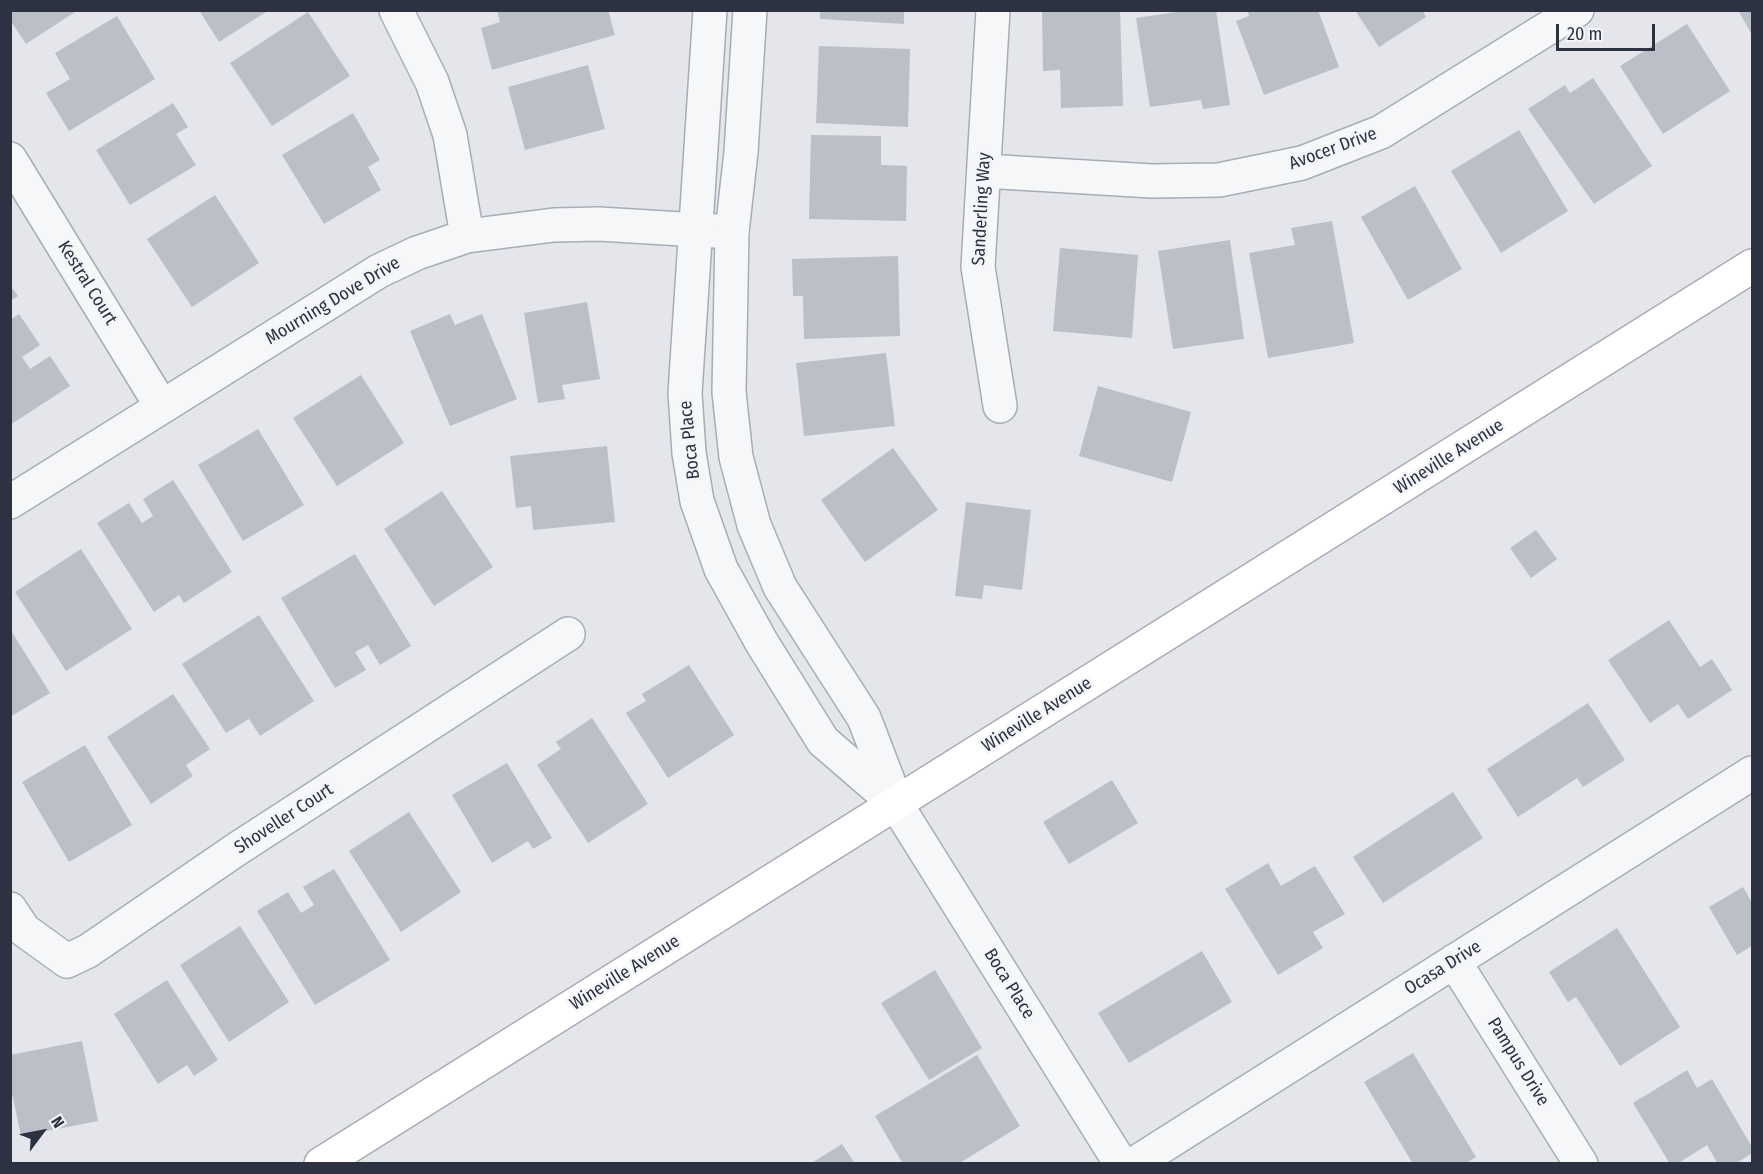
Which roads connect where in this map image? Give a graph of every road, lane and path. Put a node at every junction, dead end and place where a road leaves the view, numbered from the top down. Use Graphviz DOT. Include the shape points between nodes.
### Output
graph roads {
  1 [pos="396,10"];
  2 [pos="710,10"];
  3 [pos="750,10"];
  4 [pos="993,10"];
  5 [pos="1577,10"];
  6 [pos="10,159"];
  7 [pos="984,171"];
  8 [pos="697,229"];
  9 [pos="732,232"];
  10 [pos="467,236"];
  11 [pos="1752,266"];
  12 [pos="1000,406"];
  13 [pos="162,407"];
  14 [pos="10,502"];
  15 [pos="568,634"];
  16 [pos="1752,773"];
  17 [pos="896,804"];
  18 [pos="10,909"];
  19 [pos="1454,961"];
  20 [pos="321,1164"];
  21 [pos="1121,1164"];
  22 [pos="1134,1164"];
  23 [pos="1581,1164"];
  1 -- 10 [label="street" via="432,82 450,135"];
  2 -- 8 [label="street, Boca Place"];
  3 -- 9 [label="street, Boca Place"];
  4 -- 7 [label="street, Sanderling Way"];
  5 -- 7 [label="street, Avocer Drive" via="1381,132 1302,163 1219,180"];
  6 -- 13 [label="street, Kestral Court"];
  7 -- 12 [label="street, Sanderling Way" via="978,267"];
  8 -- 9 [label="street, Mourning Dove Drive"];
  8 -- 10 [label="street, Mourning Dove Drive" via="554,225"];
  8 -- 17 [label="street, Boca Place" via="685,393 697,501 721,569 823,741"];
  9 -- 17 [label="street, Boca Place" via="729,392 736,457 754,525 780,587 864,718"];
  10 -- 13 [label="street, Mourning Dove Drive" via="379,270"];
  11 -- 17 [label="main road, Wineville Avenue"];
  13 -- 14 [label="street, Mourning Dove Drive"];
  15 -- 18 [label="street, Shoveller Court" via="74,958 66,961 24,930"];
  16 -- 19 [label="street, Ocasa Drive"];
  17 -- 20 [label="main road, Wineville Avenue"];
  17 -- 21 [label="street, Boca Place"];
  19 -- 22 [label="street, Ocasa Drive"];
  19 -- 23 [label="street, Pampus Drive"];
}
